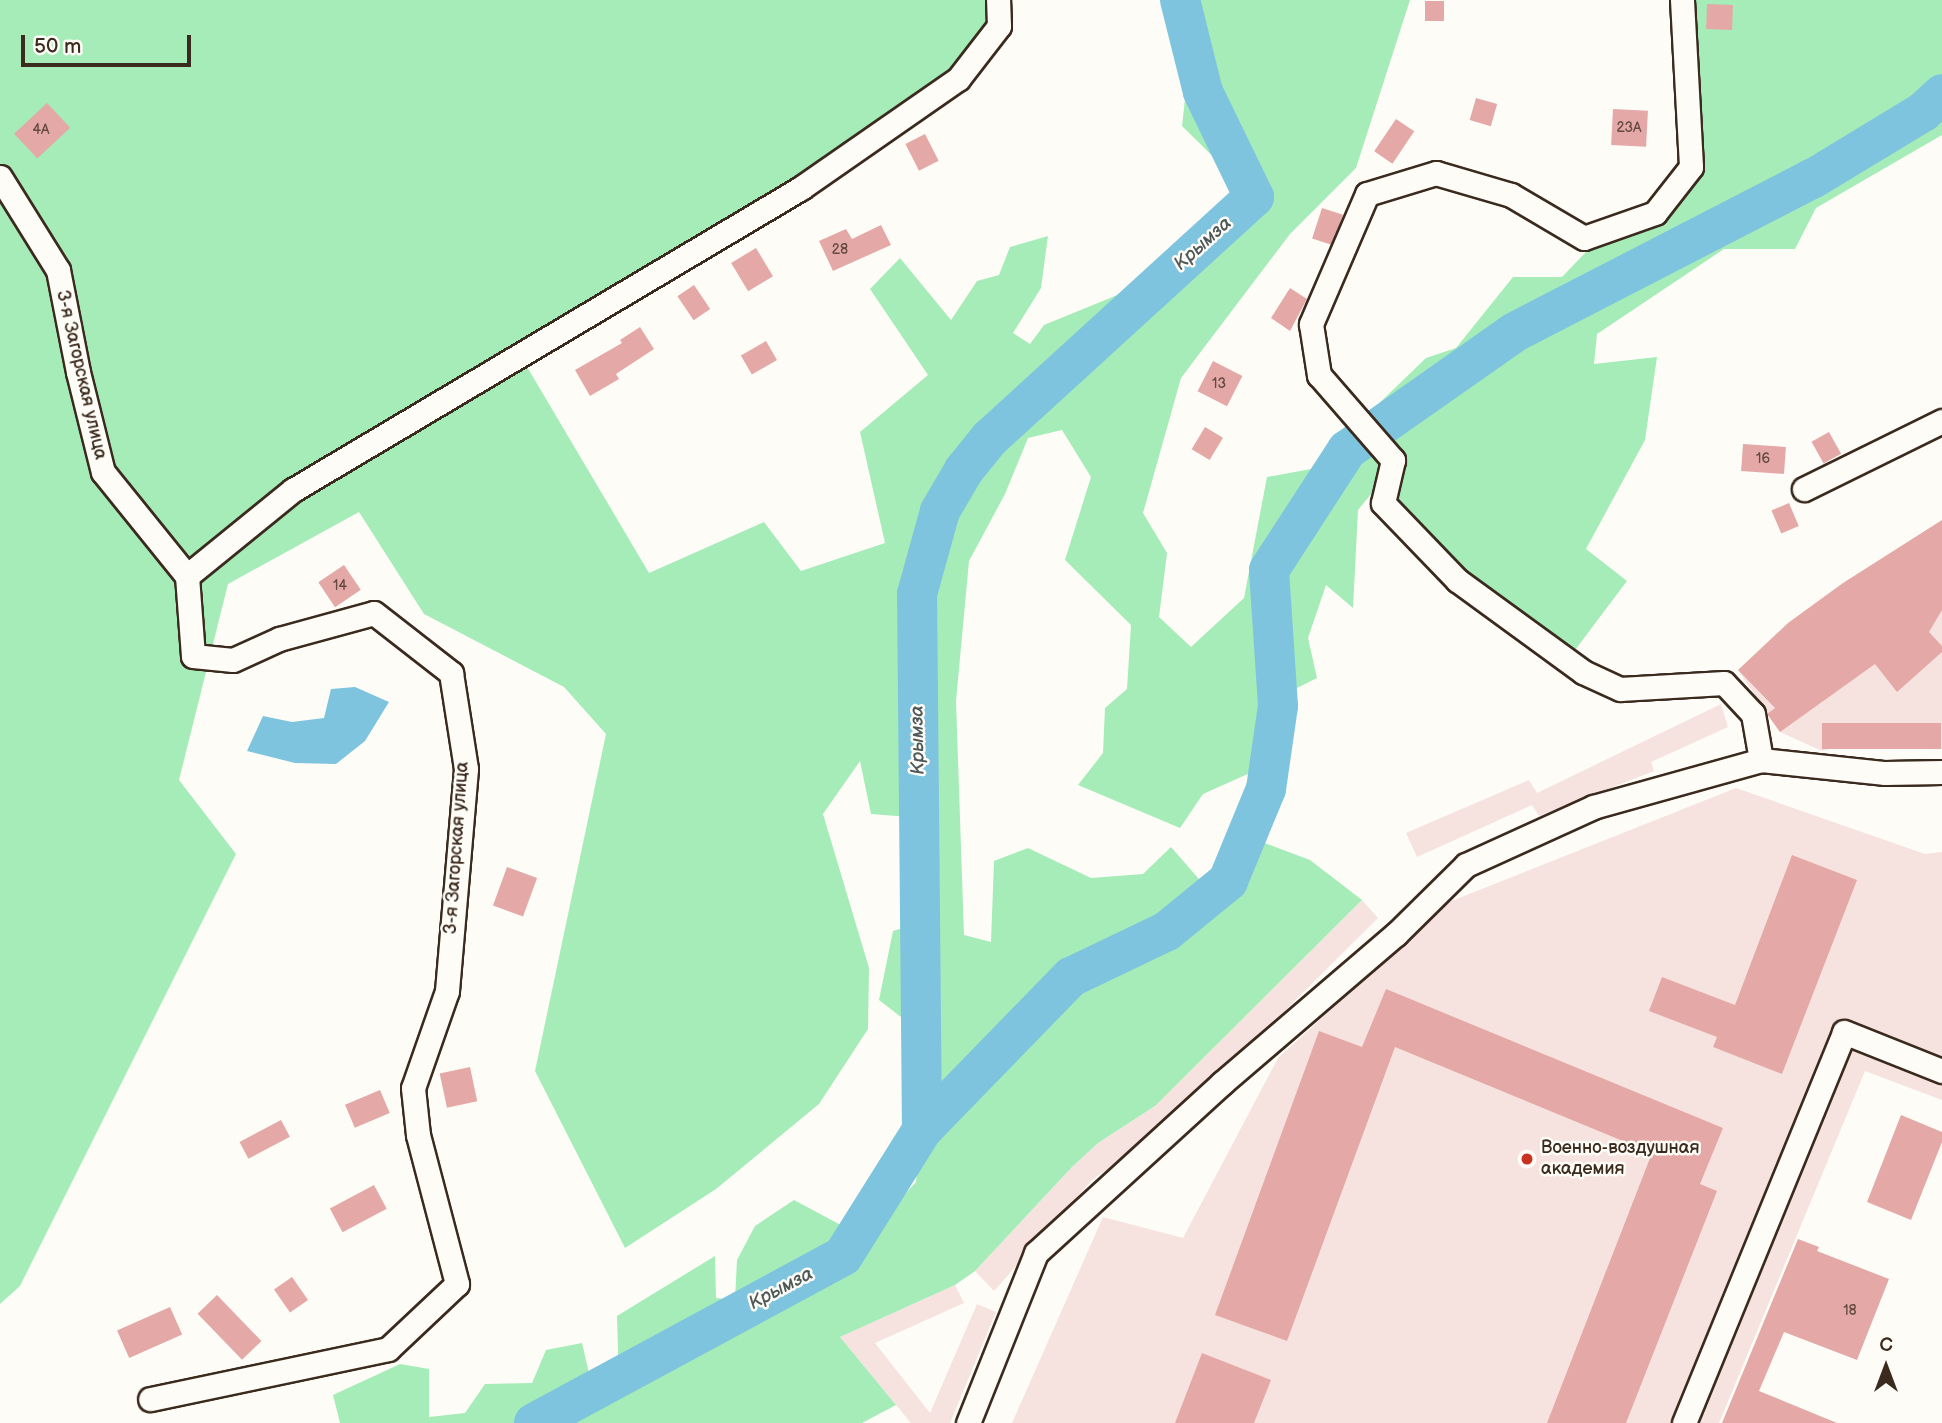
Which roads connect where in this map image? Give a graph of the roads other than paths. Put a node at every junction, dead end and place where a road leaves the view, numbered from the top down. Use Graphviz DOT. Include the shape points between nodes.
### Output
graph roads {
  1 [pos="998,0"];
  2 [pos="1682,0"];
  3 [pos="0,177"];
  4 [pos="1942,421"];
  5 [pos="1804,489"];
  6 [pos="187,576"];
  7 [pos="1761,760"];
  8 [pos="1942,772"];
  9 [pos="1942,1071"];
  10 [pos="150,1399"];
  11 [pos="968,1423"];
  12 [pos="1684,1423"];
  1 -- 6 [label="street" via="999,26 958,79 801,188 293,490"];
  2 -- 7 [label="street" via="1691,167 1655,213 1584,238 1511,195 1436,173 1367,194 1311,324 1319,375 1393,460 1383,503 1457,580 1583,671 1620,689 1724,682 1753,714"];
  3 -- 6 [label="street, 3-я Загорская улица" via="58,270 103,472"];
  4 -- 5 [label="street"];
  6 -- 10 [label="street, 3-я Загорская улица" via="193,656 233,660 279,639 374,613 451,673 466,769 447,991 413,1088 418,1135 457,1284 388,1349"];
  7 -- 8 [label="street" via="1885,773"];
  7 -- 11 [label="street" via="1593,807 1466,865 1396,934 1222,1083 1036,1253"];
  9 -- 12 [label="street" via="1844,1032"];
}
